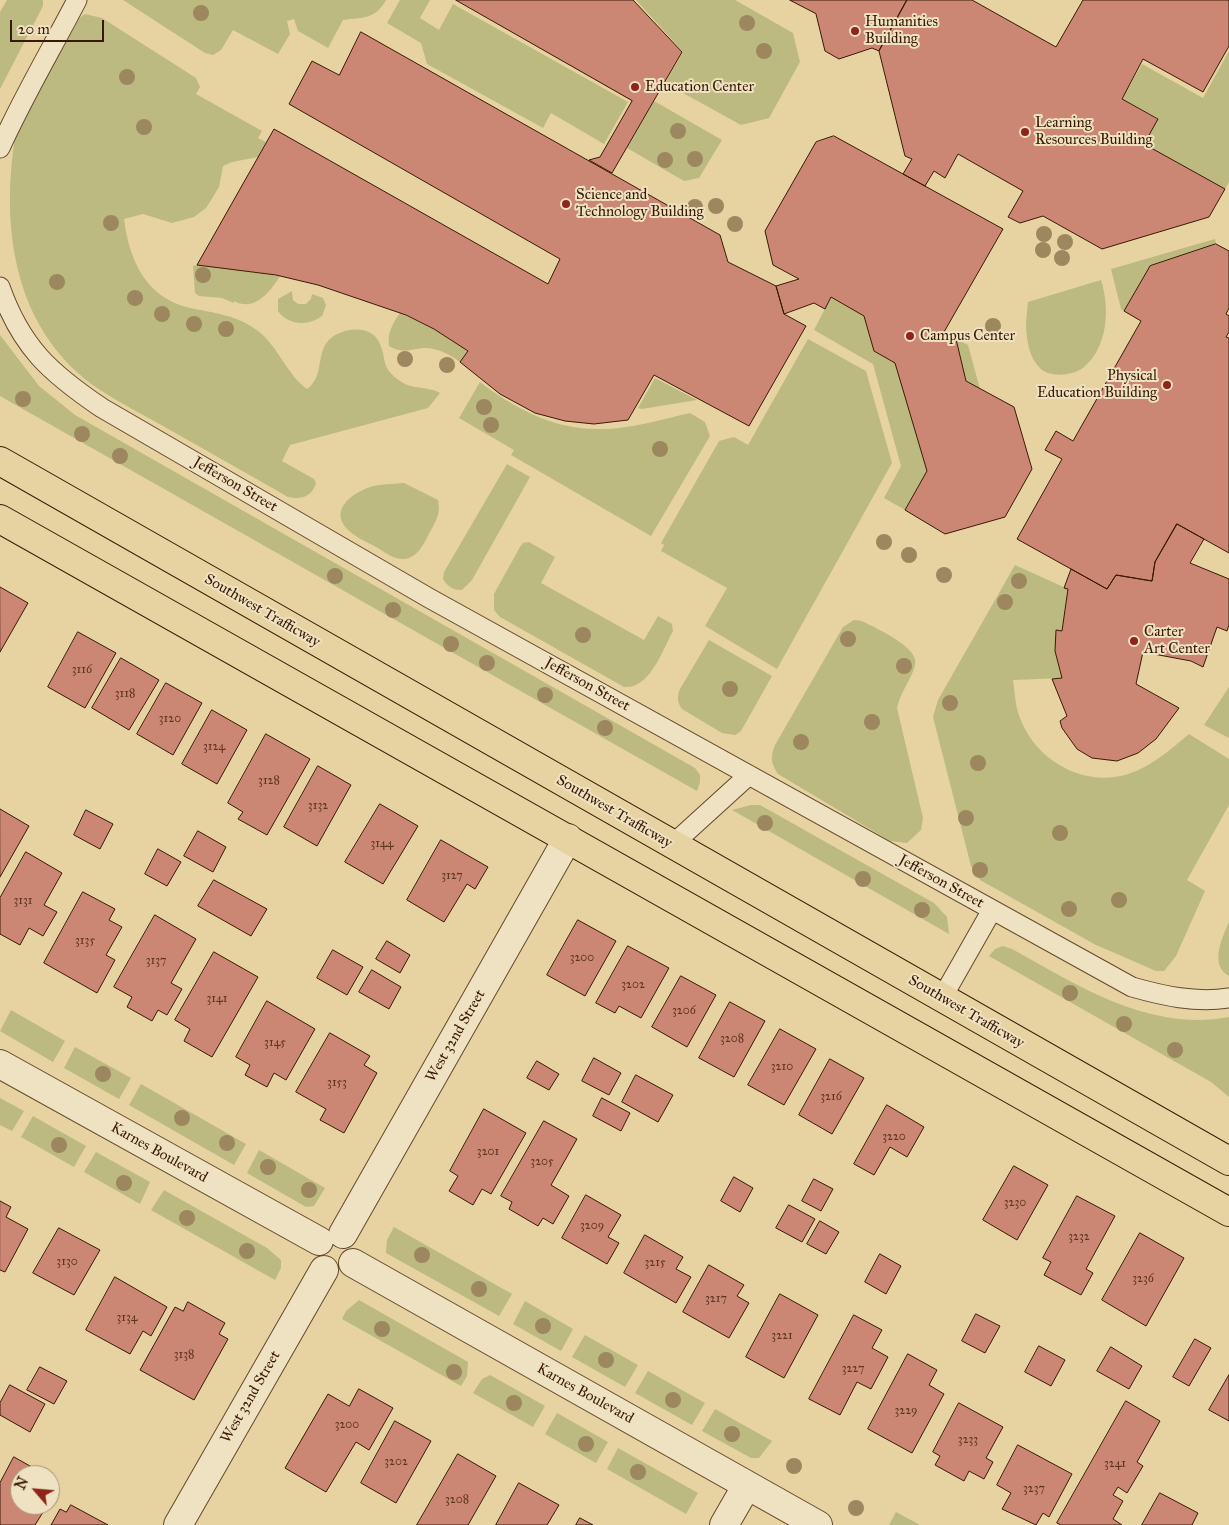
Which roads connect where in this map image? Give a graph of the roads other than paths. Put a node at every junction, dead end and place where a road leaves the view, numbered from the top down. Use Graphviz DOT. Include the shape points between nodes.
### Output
graph roads {
  1 [pos="77,0"];
  2 [pos="0,148"];
  3 [pos="0,287"];
  4 [pos="0,461"];
  5 [pos="0,519"];
  6 [pos="749,775"];
  7 [pos="568,838"];
  8 [pos="672,845"];
  9 [pos="992,910"];
  10 [pos="942,998"];
  11 [pos="1229,998"];
  12 [pos="0,1064"];
  13 [pos="1229,1161"];
  14 [pos="1229,1212"];
  15 [pos="331,1238"];
  16 [pos="353,1263"];
  17 [pos="324,1270"];
  18 [pos="746,1485"];
  19 [pos="178,1525"];
  20 [pos="724,1525"];
  21 [pos="818,1525"];
  1 -- 2 [label="lane" via="22,99"];
  3 -- 6 [label="lane, Jefferson Street" via="8,309 28,344 47,367 102,408 430,598"];
  4 -- 8 [label="main road, Southwest Trafficway"];
  5 -- 7 [label="main road"];
  6 -- 8 [label="lane"];
  6 -- 9 [label="lane, Jefferson Street"];
  7 -- 14 [label="main road"];
  7 -- 15 [label="street, West 32nd Street"];
  8 -- 10 [label="main road, Southwest Trafficway"];
  9 -- 10 [label="lane"];
  9 -- 11 [label="lane, Jefferson Street" via="1132,987 1172,998"];
  10 -- 13 [label="main road, Southwest Trafficway"];
  12 -- 15 [label="street, Karnes Boulevard"];
  15 -- 16 [label="street" via="353,1243"];
  15 -- 17 [label="street" via="316,1247 316,1260"];
  16 -- 17 [label="street" via="343,1272"];
  16 -- 18 [label="street, Karnes Boulevard"];
  17 -- 19 [label="street, West 32nd Street"];
  18 -- 20 [label="street"];
  18 -- 21 [label="street, Karnes Boulevard"];
}
